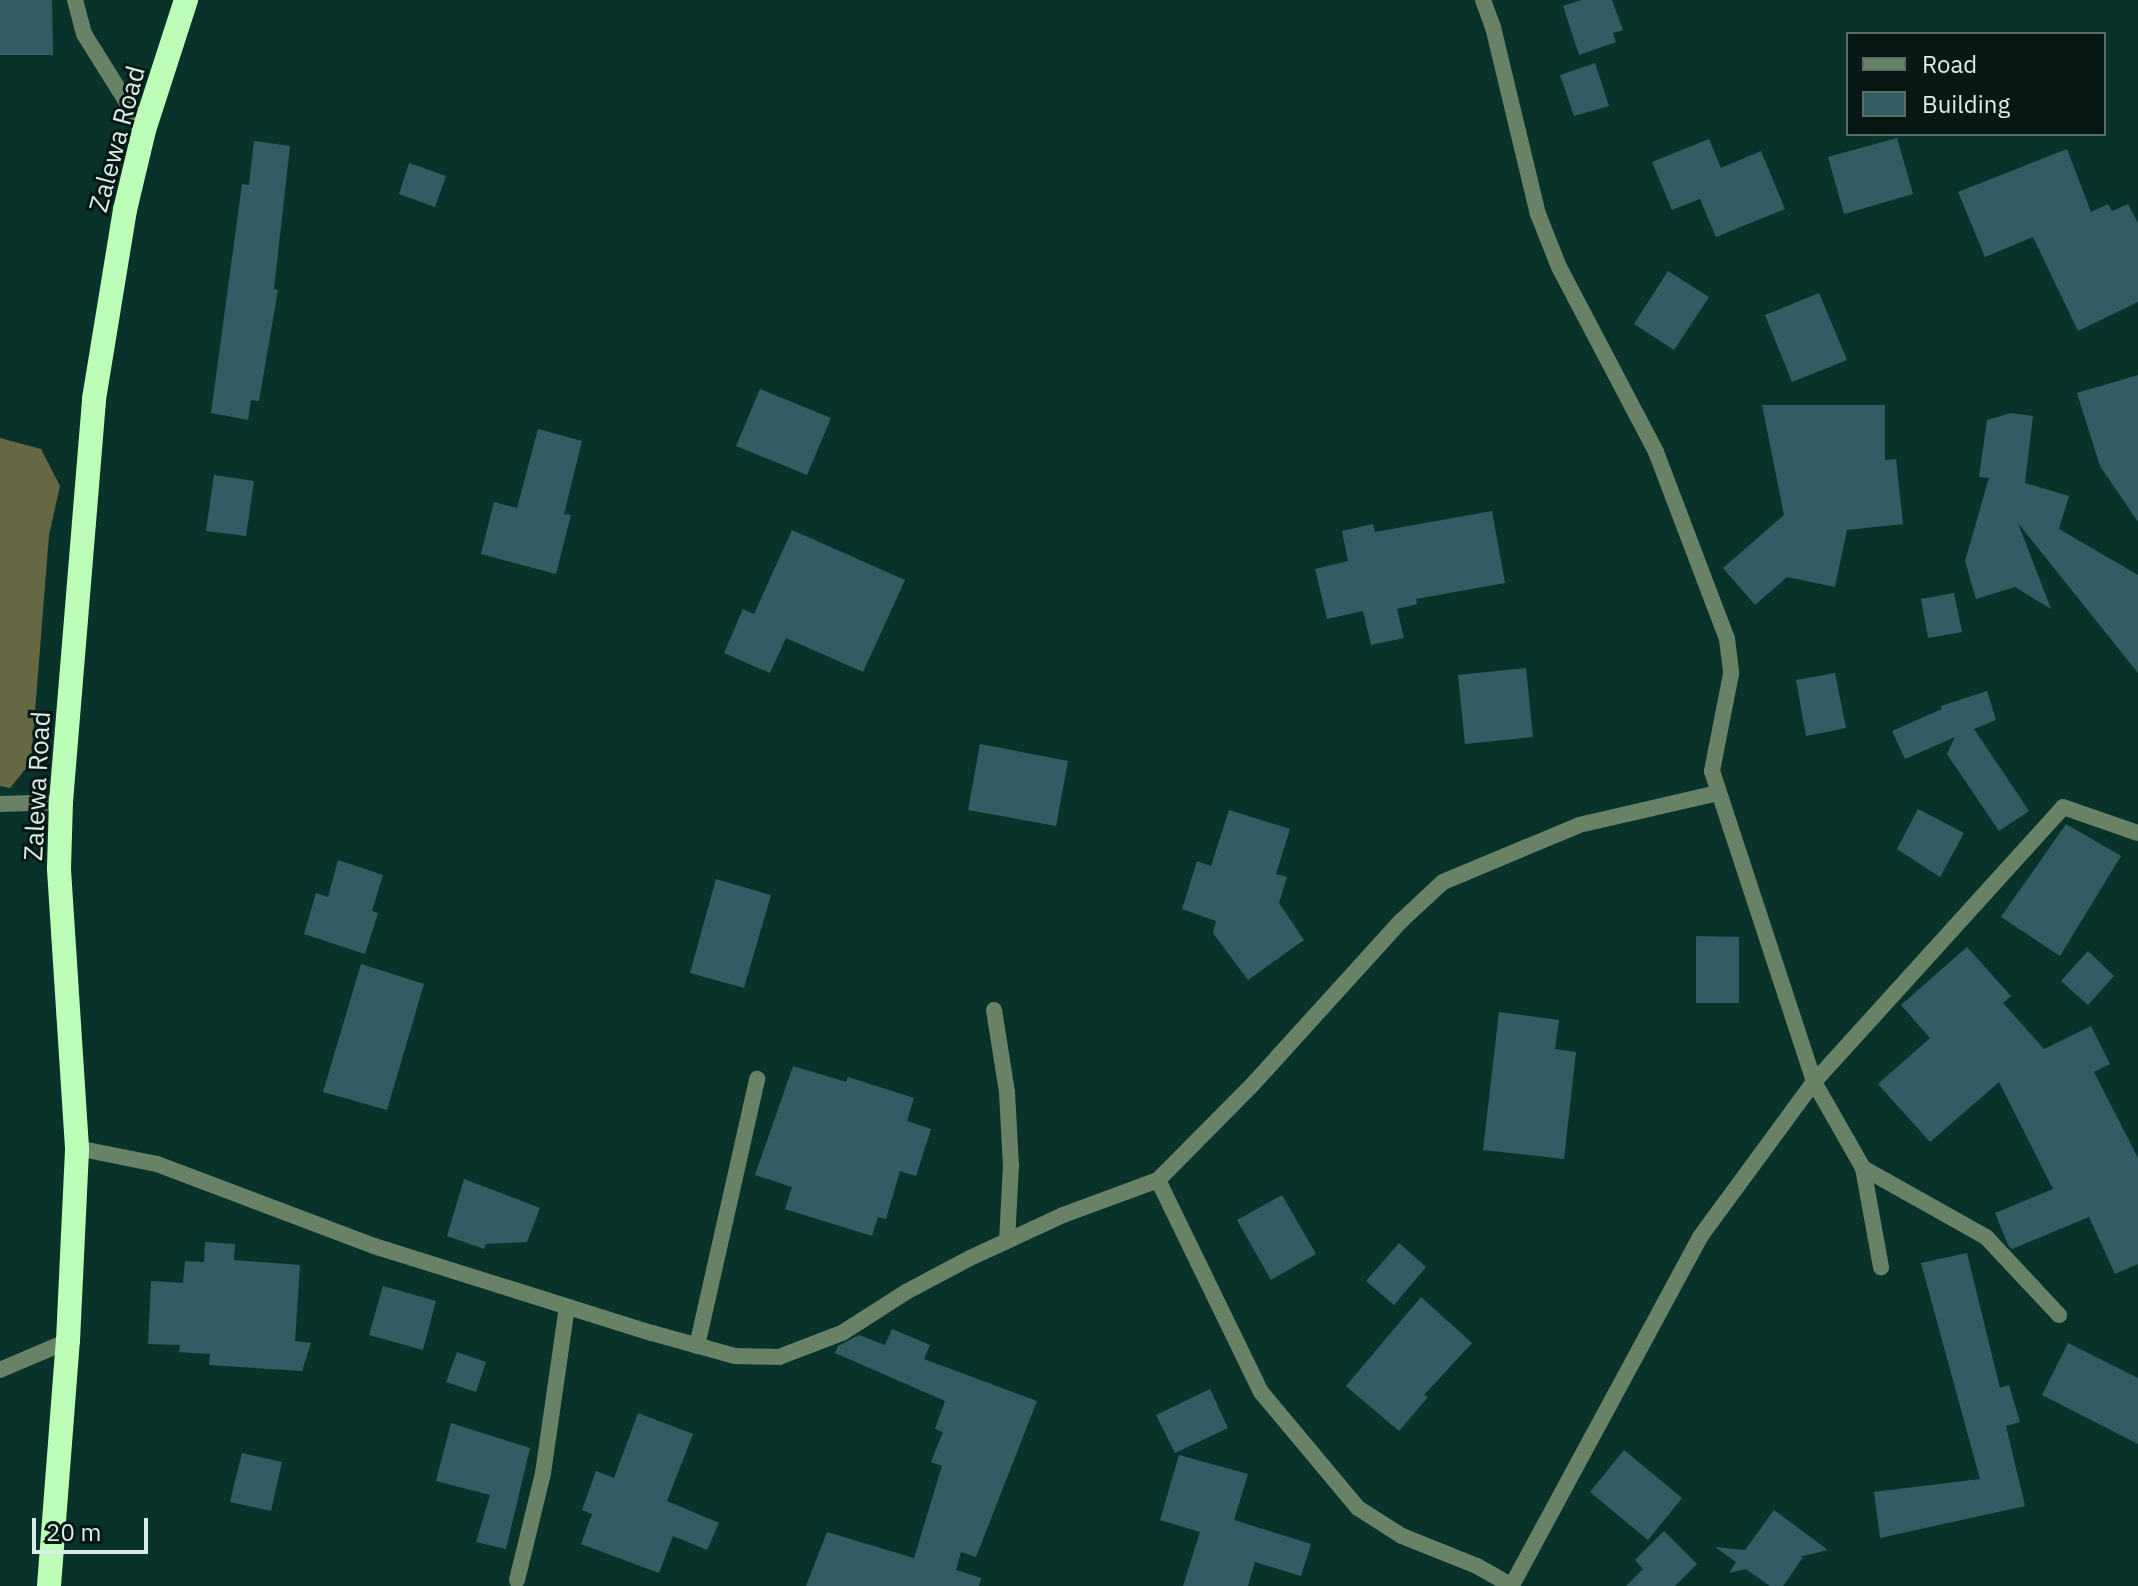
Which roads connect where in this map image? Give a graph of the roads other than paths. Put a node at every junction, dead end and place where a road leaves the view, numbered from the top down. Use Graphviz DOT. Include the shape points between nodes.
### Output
graph roads {
  1 [pos="75,0"];
  2 [pos="186,0"];
  3 [pos="1483,0"];
  4 [pos="144,130"];
  5 [pos="1718,793"];
  6 [pos="61,802"];
  7 [pos="0,804"];
  8 [pos="2138,833"];
  9 [pos="994,1010"];
  10 [pos="757,1079"];
  11 [pos="1814,1082"];
  12 [pos="77,1148"];
  13 [pos="1863,1168"];
  14 [pos="1158,1180"];
  15 [pos="1007,1241"];
  16 [pos="1881,1267"];
  17 [pos="567,1307"];
  18 [pos="2059,1315"];
  19 [pos="68,1341"];
  20 [pos="697,1346"];
  21 [pos="0,1370"];
  22 [pos="517,1580"];
  23 [pos="49,1586"];
  24 [pos="1512,1586"];
  1 -- 4 [label="street" via="84,34"];
  2 -- 4 [label="highway, Zalewa Road"];
  3 -- 5 [label="street" via="1538,214 1559,267 1656,452 1727,639 1731,674 1712,771"];
  4 -- 6 [label="highway, Zalewa Road" via="125,210 94,399"];
  5 -- 11 [label="street"];
  5 -- 14 [label="street" via="1579,825 1443,882"];
  6 -- 7 [label="street"];
  6 -- 12 [label="highway, Zalewa Road" via="59,868"];
  8 -- 11 [label="street" via="2063,807"];
  9 -- 15 [label="street" via="1010,1136"];
  10 -- 20 [label="street"];
  11 -- 13 [label="street"];
  11 -- 24 [label="street" via="1700,1237"];
  12 -- 17 [label="street" via="157,1164 374,1246"];
  12 -- 19 [label="highway, Zalewa Road"];
  13 -- 16 [label="street"];
  13 -- 18 [label="street" via="1986,1237"];
  14 -- 15 [label="street"];
  14 -- 24 [label="street" via="1261,1392 1358,1508 1402,1536"];
  15 -- 20 [label="street" via="906,1292 842,1333 779,1357 735,1356"];
  17 -- 20 [label="street"];
  17 -- 22 [label="street" via="543,1473"];
  19 -- 21 [label="street"];
  19 -- 23 [label="highway, Zalewa Road"];
}
